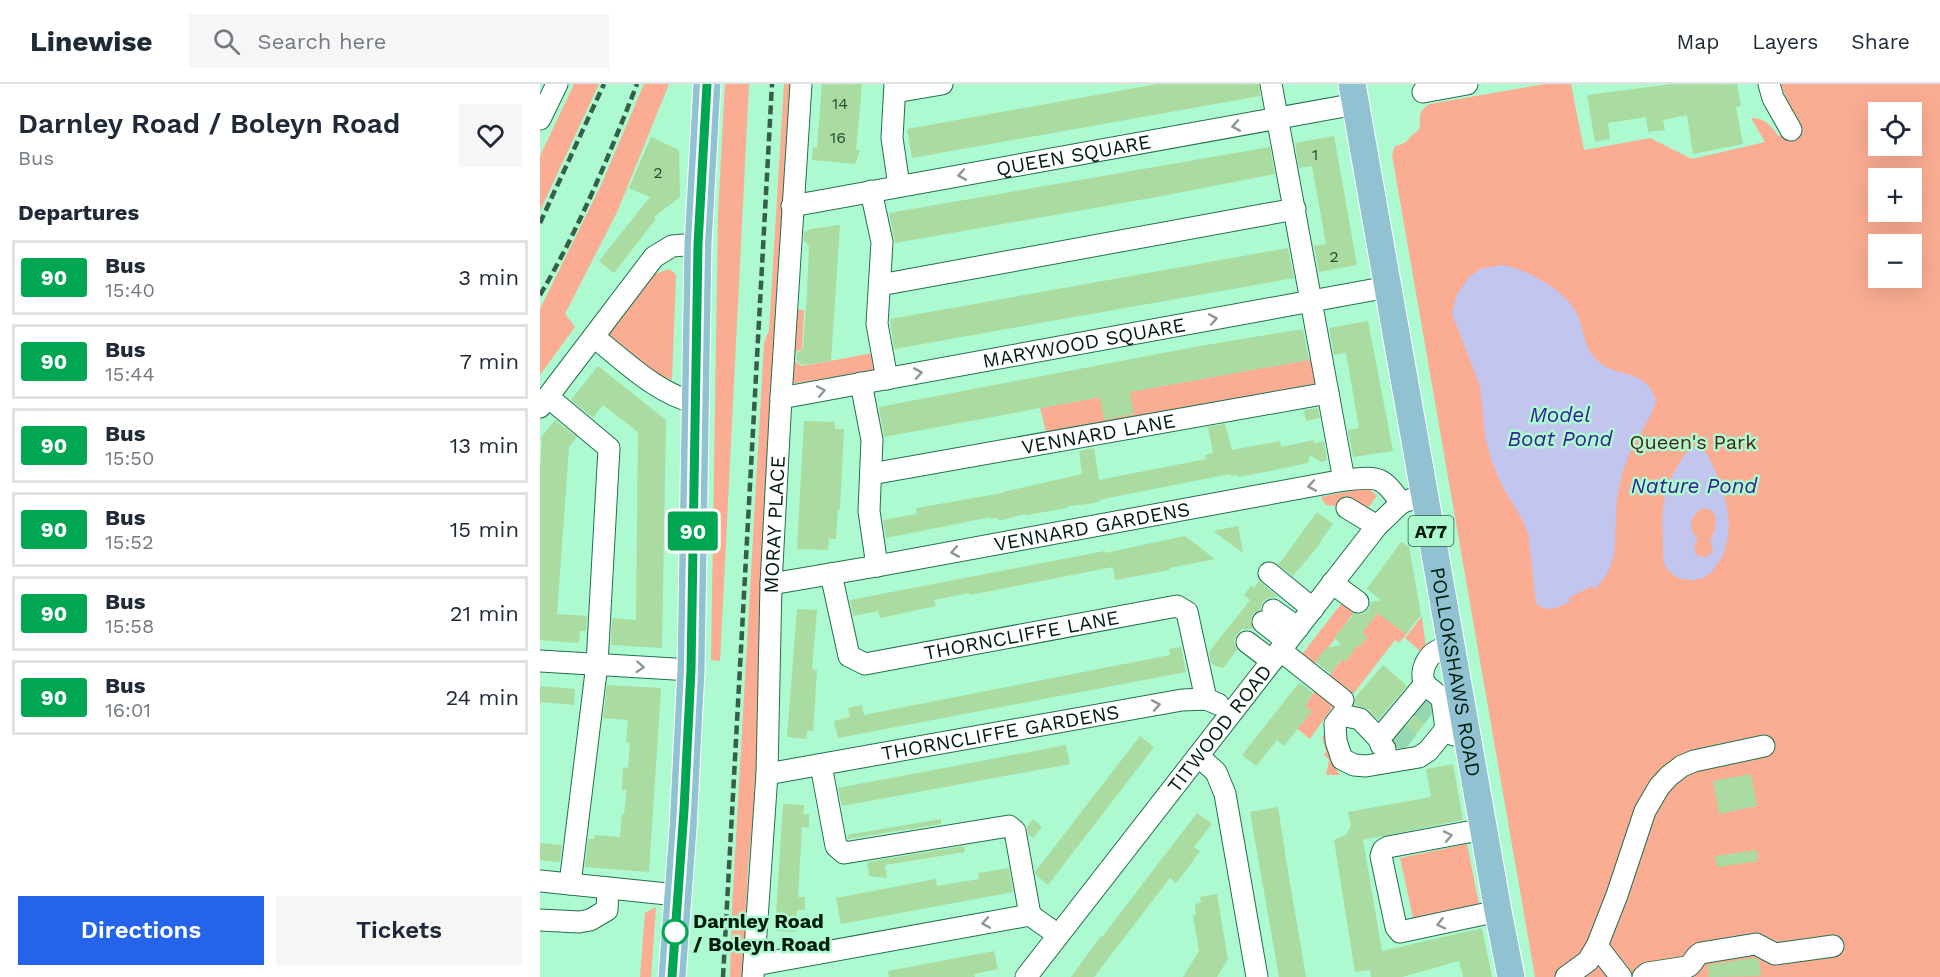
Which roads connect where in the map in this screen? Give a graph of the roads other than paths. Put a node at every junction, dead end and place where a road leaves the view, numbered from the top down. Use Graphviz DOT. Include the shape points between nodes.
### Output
graph roads {
  1 [pos="557,84"];
  2 [pos="707,84"];
  3 [pos="801,84"];
  4 [pos="942,84"];
  5 [pos="1271,84"];
  6 [pos="1467,84"];
  7 [pos="1769,84"];
  8 [pos="895,88"];
  9 [pos="1436,88"];
  10 [pos="1354,94"];
  11 [pos="1277,118"];
  12 [pos="540,119"];
  13 [pos="1791,130"];
  14 [pos="899,186"];
  15 [pos="872,191"];
  16 [pos="792,206"];
  17 [pos="1295,209"];
  18 [pos="698,244"];
  19 [pos="880,285"];
  20 [pos="1388,287"];
  21 [pos="1310,301"];
  22 [pos="594,337"];
  23 [pos="887,378"];
  24 [pos="861,383"];
  25 [pos="1328,393"];
  26 [pos="780,398"];
  27 [pos="544,402"];
  28 [pos="696,403"];
  29 [pos="871,474"];
  30 [pos="1344,480"];
  31 [pos="1412,499"];
  32 [pos="1347,508"];
  33 [pos="1377,526"];
  34 [pos="877,566"];
  35 [pos="1269,573"];
  36 [pos="831,574"];
  37 [pos="1332,583"];
  38 [pos="771,584"];
  39 [pos="1358,602"];
  40 [pos="1313,609"];
  41 [pos="1268,616"];
  42 [pos="1247,642"];
  43 [pos="1284,645"];
  44 [pos="1451,646"];
  45 [pos="540,661"];
  46 [pos="597,664"];
  47 [pos="691,670"];
  48 [pos="1425,684"];
  49 [pos="1206,699"];
  50 [pos="1343,700"];
  51 [pos="1231,714"];
  52 [pos="1414,731"];
  53 [pos="1764,746"];
  54 [pos="1198,756"];
  55 [pos="821,765"];
  56 [pos="767,774"];
  57 [pos="1484,829"];
  58 [pos="540,881"];
  59 [pos="570,884"];
  60 [pos="608,888"];
  61 [pos="677,895"];
  62 [pos="540,907"];
  63 [pos="607,910"];
  64 [pos="1498,911"];
  65 [pos="1030,915"];
  66 [pos="540,920"];
  67 [pos="1058,935"];
  68 [pos="1598,946"];
  69 [pos="1833,946"];
  70 [pos="754,971"];
  71 [pos="1253,972"];
  72 [pos="672,977"];
  73 [pos="1026,977"];
  74 [pos="1511,977"];
  75 [pos="1566,977"];
  76 [pos="1621,977"];
  77 [pos="1642,977"];
  1 -- 12 [label="street"];
  2 -- 18 [label="main road"];
  3 -- 16 [label="street, MORAY PLACE"];
  4 -- 8 [label="street"];
  5 -- 11 [label="street"];
  6 -- 9 [label="street"];
  7 -- 13 [label="street"];
  8 -- 14 [label="street" via="892,138"];
  10 -- 11 [label="street, QUEEN SQUARE"];
  10 -- 20 [label="main road, POLLOKSHAWS ROAD / A77"];
  11 -- 14 [label="street, QUEEN SQUARE, one-way"];
  11 -- 17 [label="street"];
  14 -- 15 [label="street, QUEEN SQUARE"];
  15 -- 16 [label="street, QUEEN SQUARE"];
  15 -- 19 [label="street" via="882,242"];
  16 -- 26 [label="street, MORAY PLACE"];
  17 -- 19 [label="street"];
  17 -- 21 [label="street"];
  18 -- 22 [label="street" via="672,246 654,257"];
  18 -- 28 [label="main road"];
  19 -- 23 [label="street" via="877,324"];
  20 -- 21 [label="street, MARYWOOD SQUARE"];
  20 -- 31 [label="main road, POLLOKSHAWS ROAD / A77"];
  23 -- 21 [label="street, MARYWOOD SQUARE, one-way"];
  21 -- 25 [label="street"];
  22 -- 27 [label="street"];
  22 -- 28 [label="street" via="663,391"];
  23 -- 24 [label="street, MARYWOOD SQUARE"];
  26 -- 24 [label="street, MARYWOOD SQUARE, one-way"];
  24 -- 29 [label="street" via="872,440"];
  25 -- 29 [label="street, VENNARD LANE"];
  25 -- 30 [label="street"];
  26 -- 38 [label="street, MORAY PLACE"];
  27 -- 46 [label="street" via="609,448"];
  28 -- 47 [label="main road"];
  29 -- 34 [label="street" via="869,511"];
  30 -- 31 [label="street, VENNARD GARDENS" via="1379,479"];
  30 -- 34 [label="street, VENNARD GARDENS, one-way"];
  31 -- 33 [label="street, TITWOOD ROAD"];
  31 -- 44 [label="main road, POLLOKSHAWS ROAD / A77"];
  32 -- 33 [label="street"];
  33 -- 37 [label="street, TITWOOD ROAD"];
  34 -- 36 [label="street, VENNARD GARDENS"];
  35 -- 40 [label="street"];
  36 -- 38 [label="street, VENNARD GARDENS"];
  36 -- 49 [label="street, THORNCLIFFE LANE" via="849,656 865,664 1177,606 1187,612"];
  37 -- 39 [label="street"];
  37 -- 40 [label="street, TITWOOD ROAD"];
  38 -- 56 [label="street, MORAY PLACE"];
  40 -- 43 [label="street, TITWOOD ROAD"];
  41 -- 43 [label="street"];
  42 -- 43 [label="street"];
  43 -- 50 [label="street"];
  43 -- 51 [label="street, TITWOOD ROAD"];
  44 -- 48 [label="street" via="1429,658 1424,666"];
  44 -- 52 [label="main road, POLLOKSHAWS ROAD / A77"];
  45 -- 46 [label="street"];
  46 -- 47 [label="street, one-way"];
  46 -- 59 [label="street"];
  47 -- 61 [label="main road"];
  48 -- 52 [label="street"];
  48 -- 52 [label="street" via="1442,699"];
  49 -- 51 [label="street"];
  55 -- 49 [label="street, THORNCLIFFE GARDENS, one-way" via="1182,700"];
  51 -- 54 [label="street, TITWOOD ROAD"];
  52 -- 57 [label="main road, POLLOKSHAWS ROAD / A77"];
  53 -- 68 [label="street" via="1694,761 1682,766 1659,787 1645,811"];
  54 -- 67 [label="street, TITWOOD ROAD"];
  54 -- 71 [label="street" via="1216,772 1225,794"];
  55 -- 56 [label="street, THORNCLIFFE GARDENS"];
  55 -- 65 [label="street" via="836,846 844,853 1010,826 1015,831"];
  56 -- 70 [label="street, MORAY PLACE"];
  57 -- 64 [label="main road, POLLOKSHAWS ROAD / A77"];
  64 -- 57 [label="street, one-way" via="1398,931 1381,856 1388,847"];
  58 -- 59 [label="street"];
  59 -- 60 [label="street"];
  60 -- 61 [label="street"];
  60 -- 63 [label="street"];
  61 -- 72 [label="main road"];
  62 -- 63 [label="street"];
  63 -- 66 [label="street" via="579,922"];
  64 -- 74 [label="main road, POLLOKSHAWS ROAD / A77"];
  65 -- 67 [label="street"];
  65 -- 70 [label="street, one-way"];
  67 -- 73 [label="street, TITWOOD ROAD"];
  68 -- 75 [label="street" via="1588,961"];
  68 -- 76 [label="street"];
  69 -- 77 [label="street" via="1775,954 1756,944 1701,953 1687,968"];
}
